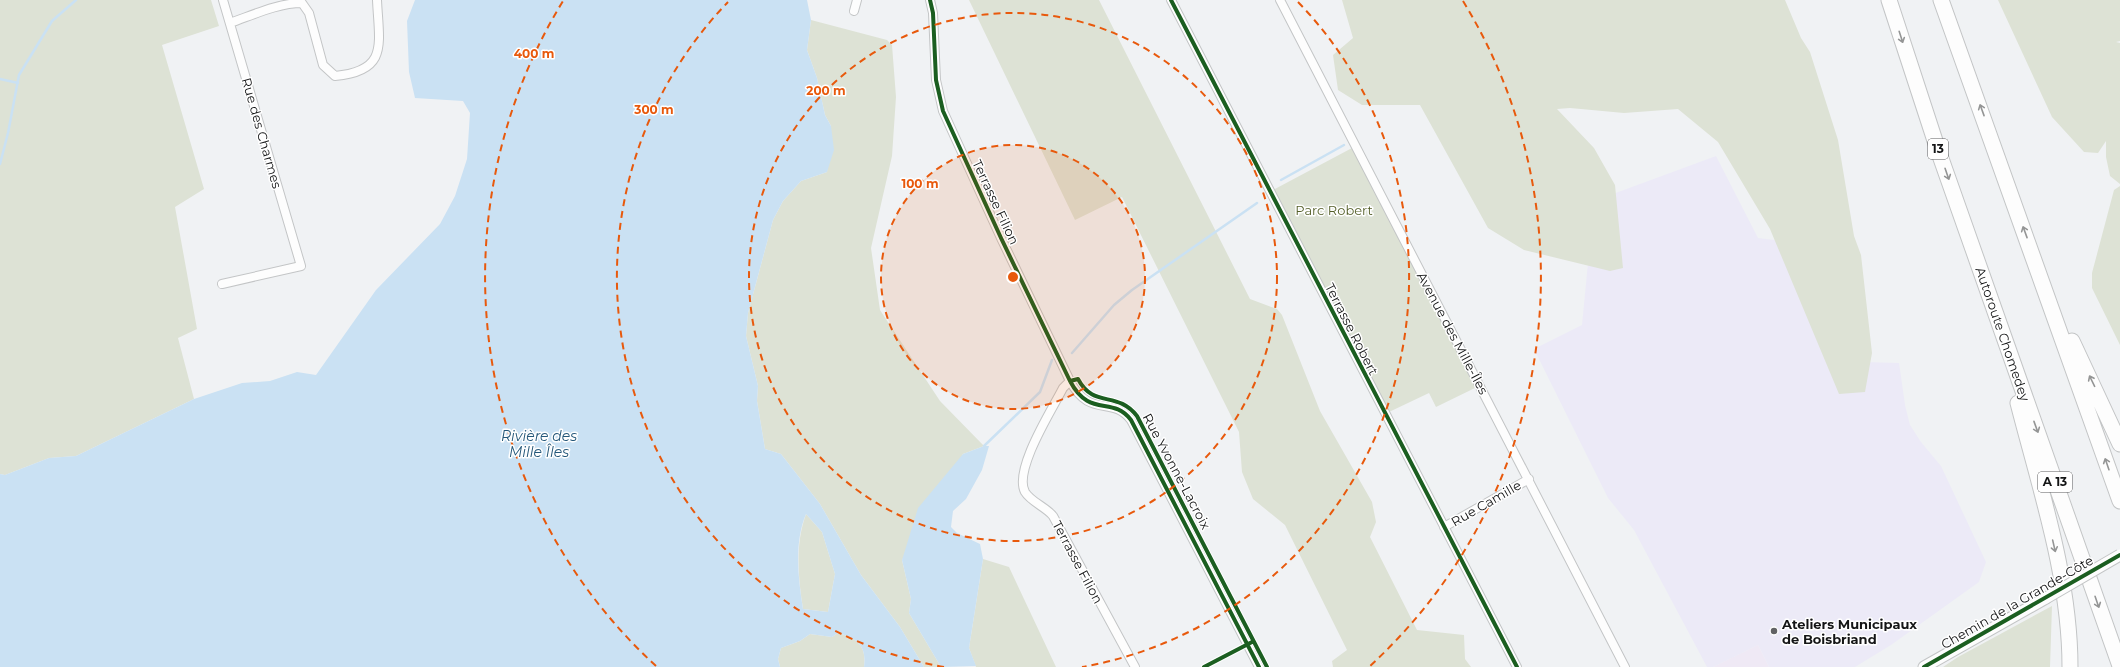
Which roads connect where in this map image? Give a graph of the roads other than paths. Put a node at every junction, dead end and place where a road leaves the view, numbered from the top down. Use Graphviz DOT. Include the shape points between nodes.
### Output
graph roads {
  1 [pos="223,0"];
  2 [pos="377,0"];
  3 [pos="857,0"];
  4 [pos="930,0"];
  5 [pos="1171,0"];
  6 [pos="1280,0"];
  7 [pos="1889,0"];
  8 [pos="1941,0"];
  9 [pos="854,11"];
  10 [pos="230,23"];
  11 [pos="2038,269"];
  12 [pos="222,284"];
  13 [pos="1990,297"];
  14 [pos="1070,380"];
  15 [pos="2120,444"];
  16 [pos="1529,479"];
  17 [pos="2120,501"];
  18 [pos="1444,527"];
  19 [pos="2120,555"];
  20 [pos="2120,666"];
  21 [pos="1135,667"];
  22 [pos="1259,667"];
  23 [pos="1516,667"];
  24 [pos="1625,667"];
  25 [pos="1924,667"];
  26 [pos="2070,667"];
  1 -- 10 [label="street, Rue des Charmes"];
  2 -- 10 [label="street" via="377,54 371,66 353,74 335,76 323,65 309,13 302,3 275,7"];
  3 -- 9 [label="street"];
  4 -- 14 [label="street, Terrasse Filion" via="933,13 936,80 943,111"];
  5 -- 18 [label="street, Terrasse Robert"];
  6 -- 16 [label="street, Avenue des Mille-Îles"];
  7 -- 13 [label="highway, Autoroute Chomedey / 13, one-way" via="1933,136"];
  11 -- 8 [label="highway, one-way"];
  10 -- 12 [label="street, Rue des Charmes" via="301,266"];
  15 -- 11 [label="highway, one-way"];
  17 -- 11 [label="highway, one-way"];
  13 -- 20 [label="highway, Autoroute Chomedey / A 13, one-way"];
  13 -- 26 [label="highway, one-way" via="2055,547 2065,606"];
  14 -- 21 [label="street, Terrasse Filion" via="1063,388 1035,443 1024,473 1024,490 1053,516"];
  14 -- 22 [label="street, Rue Yvonne-Lacroix" via="1075,390 1088,402 1116,408 1131,420"];
  16 -- 18 [label="street, Rue Camille"];
  16 -- 24 [label="street, Avenue des Mille-Îles"];
  18 -- 23 [label="street, Terrasse Robert"];
  19 -- 25 [label="main road, Chemin de la Grande-Côte, bridge"];
}
